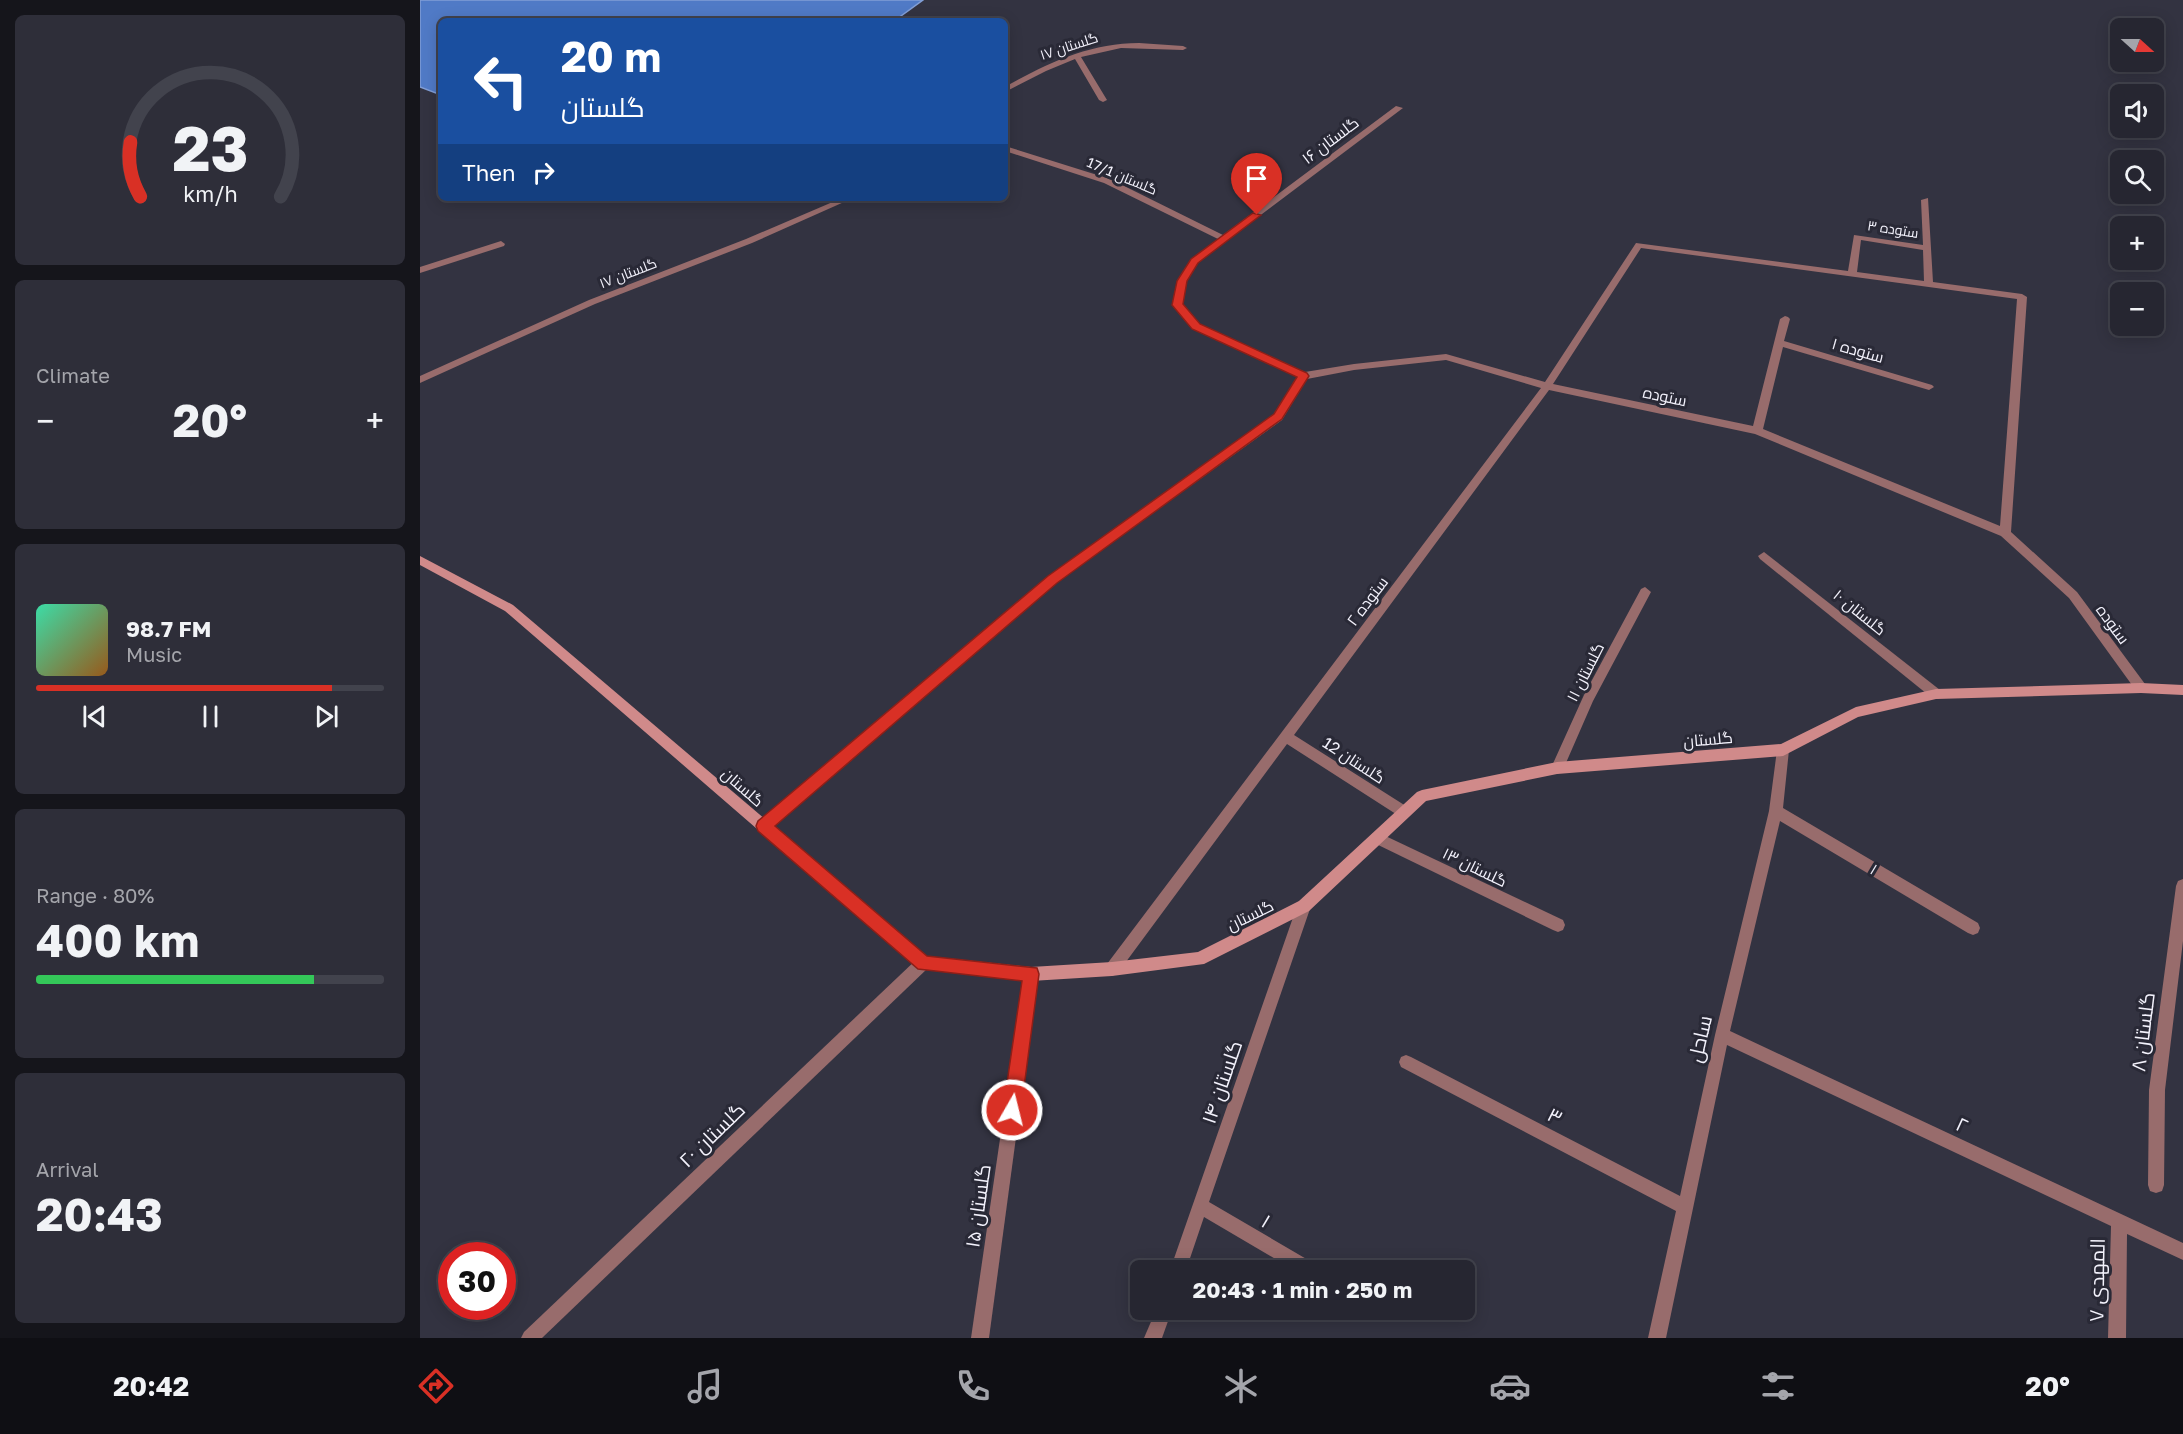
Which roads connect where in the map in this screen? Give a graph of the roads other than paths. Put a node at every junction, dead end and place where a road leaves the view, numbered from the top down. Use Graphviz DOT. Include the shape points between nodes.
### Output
graph roads {
  1 [pos="1183,48"];
  2 [pos="1076,55"];
  3 [pos="1008,88"];
  4 [pos="1103,100"];
  5 [pos="1399,108"];
  6 [pos="1008,149"];
  7 [pos="1925,200"];
  8 [pos="842,201"];
  9 [pos="1224,239"];
  10 [pos="501,244"];
  11 [pos="1927,248"];
  12 [pos="420,270"];
  13 [pos="1852,274"];
  14 [pos="1929,284"];
  15 [pos="1785,319"];
  16 [pos="1779,343"];
  17 [pos="1304,376"];
  18 [pos="420,380"];
  19 [pos="1547,386"];
  20 [pos="1929,387"];
  21 [pos="1757,431"];
  22 [pos="2006,532"];
  23 [pos="1764,556"];
  24 [pos="420,560"];
  25 [pos="1645,592"];
  26 [pos="2141,688"];
  27 [pos="2183,690"];
  28 [pos="1936,694"];
  29 [pos="1286,736"];
  30 [pos="1783,750"];
  31 [pos="1557,768"];
  32 [pos="1776,811"];
  33 [pos="1404,812"];
  34 [pos="764,826"];
  35 [pos="1377,838"];
  36 [pos="2183,886"];
  37 [pos="1304,906"];
  38 [pos="1558,926"];
  39 [pos="1973,928"];
  40 [pos="924,963"];
  41 [pos="1112,969"];
  42 [pos="1031,974"];
  43 [pos="1722,1035"];
  44 [pos="1406,1062"];
  45 [pos="2156,1185"];
  46 [pos="1202,1207"];
  47 [pos="1685,1207"];
  48 [pos="2119,1222"];
  49 [pos="2183,1252"];
  50 [pos="1182,1260"];
  51 [pos="1292,1260"];
  52 [pos="1160,1320"];
  53 [pos="530,1338"];
  54 [pos="980,1338"];
  55 [pos="1154,1338"];
  56 [pos="1657,1338"];
  57 [pos="2117,1338"];
  1 -- 2 [label="street, گلستان ۱۷" via="1115,46"];
  2 -- 3 [label="street, گلستان ۱۷" via="1040,69"];
  2 -- 4 [label="street"];
  5 -- 9 [label="street, گلستان ۱۶"];
  6 -- 9 [label="street, گلستان 17/1" via="1107,181"];
  7 -- 11 [label="street"];
  8 -- 18 [label="street, گلستان ۱۷" via="592,302"];
  9 -- 17 [label="street, گلستان ۱۶" via="1194,261 1182,281 1177,305 1196,326"];
  10 -- 12 [label="street"];
  11 -- 13 [label="street, ستوده ۳" via="1857,237"];
  11 -- 14 [label="street"];
  13 -- 14 [label="street"];
  13 -- 19 [label="street, ستوده ۲" via="1639,245"];
  14 -- 22 [label="street" via="2022,297"];
  15 -- 16 [label="street"];
  16 -- 20 [label="street, ستوده ۱"];
  16 -- 21 [label="street"];
  17 -- 19 [label="street, ستوده" via="1446,357"];
  17 -- 34 [label="street" via="1278,417 1053,579"];
  19 -- 21 [label="street, ستوده"];
  19 -- 29 [label="street, ستوده ۲"];
  21 -- 22 [label="street, ستوده"];
  22 -- 26 [label="street, ستوده" via="2073,595"];
  23 -- 28 [label="street, گلستان ۱۰"];
  24 -- 34 [label="street, گلستان" via="509,608"];
  25 -- 31 [label="street, گلستان ۱۱" via="1588,699"];
  26 -- 27 [label="street, گلستان"];
  26 -- 28 [label="street, گلستان"];
  28 -- 30 [label="street, گلستان" via="1856,712"];
  29 -- 33 [label="street, گلستان 12"];
  29 -- 41 [label="street, ستوده ۲"];
  30 -- 31 [label="street, گلستان"];
  30 -- 32 [label="street, ساحل"];
  31 -- 33 [label="street, گلستان" via="1422,796"];
  32 -- 39 [label="street, ۱"];
  32 -- 43 [label="street, ساحل"];
  33 -- 35 [label="street, گلستان"];
  34 -- 40 [label="street, گلستان"];
  35 -- 37 [label="street, گلستان"];
  35 -- 38 [label="street, گلستان ۱۳"];
  36 -- 45 [label="street, گلستان ۸" via="2157,1089"];
  37 -- 41 [label="street, گلستان" via="1199,958"];
  37 -- 46 [label="street, گلستان ۱۴"];
  40 -- 42 [label="street, گلستان"];
  40 -- 53 [label="street, گلستان ۲۰"];
  41 -- 42 [label="street, گلستان"];
  42 -- 54 [label="street, گلستان ۱۵"];
  43 -- 47 [label="street, ساحل"];
  43 -- 48 [label="street, ۲"];
  44 -- 47 [label="street, ۳"];
  46 -- 50 [label="street, گلستان ۱۴"];
  46 -- 51 [label="street, ۱"];
  47 -- 56 [label="street, ساحل"];
  48 -- 49 [label="street, ۲"];
  48 -- 57 [label="street, المهدی ۷"];
  52 -- 55 [label="street"];
}
